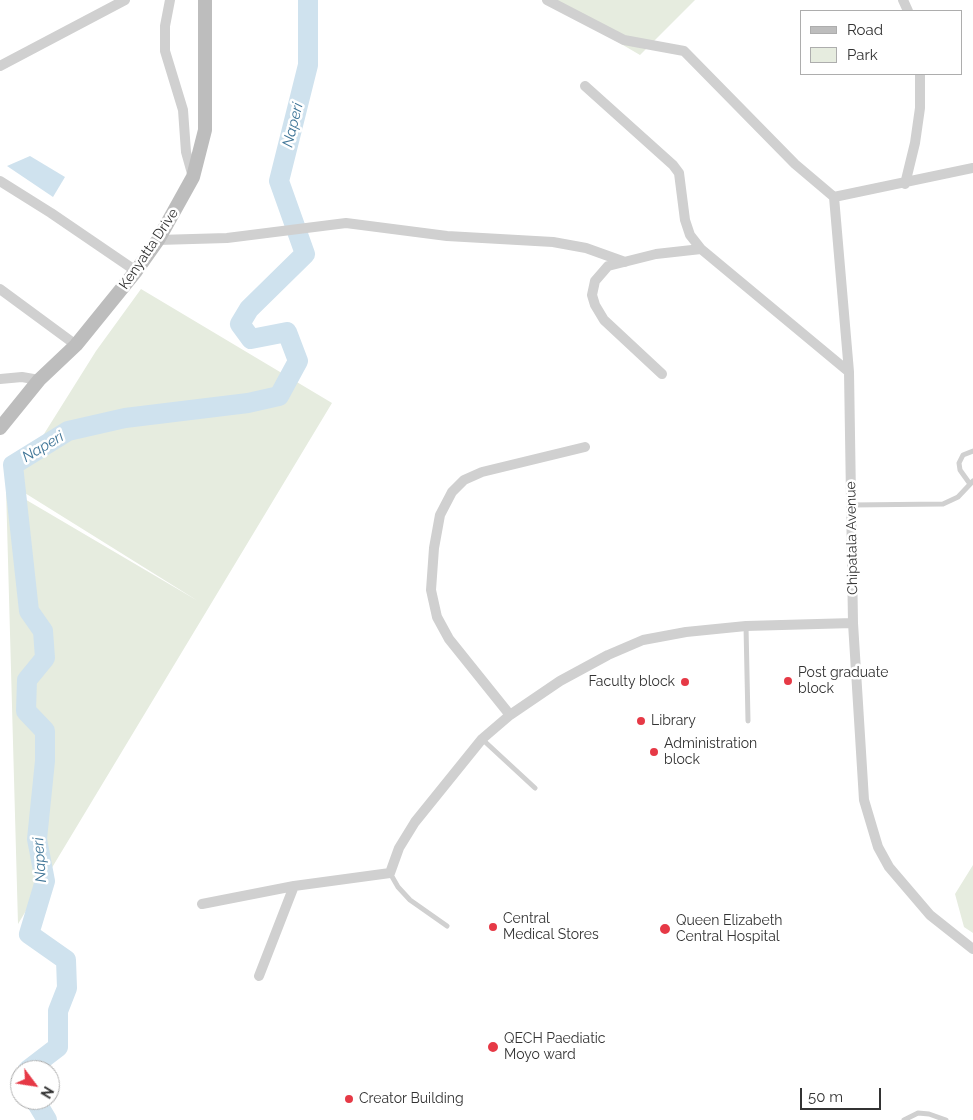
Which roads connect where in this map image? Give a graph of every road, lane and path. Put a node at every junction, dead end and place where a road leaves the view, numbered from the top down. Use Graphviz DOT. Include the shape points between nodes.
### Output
graph roads {
  1 [pos="125,0"];
  2 [pos="170,0"];
  3 [pos="206,0"];
  4 [pos="547,0"];
  5 [pos="0,66"];
  6 [pos="920,75"];
  7 [pos="584,86"];
  8 [pos="973,168"];
  9 [pos="192,177"];
  10 [pos="0,182"];
  11 [pos="905,184"];
  12 [pos="834,197"];
  13 [pos="158,240"];
  14 [pos="701,249"];
  15 [pos="625,262"];
  16 [pos="136,271"];
  17 [pos="0,289"];
  18 [pos="76,345"];
  19 [pos="848,372"];
  20 [pos="662,374"];
  21 [pos="0,379"];
  22 [pos="39,380"];
  23 [pos="0,428"];
  24 [pos="586,446"];
  25 [pos="973,451"];
  26 [pos="972,482"];
  27 [pos="852,505"];
  28 [pos="853,624"];
  29 [pos="746,626"];
  30 [pos="510,715"];
  31 [pos="748,721"];
  32 [pos="482,739"];
  33 [pos="535,788"];
  34 [pos="390,873"];
  35 [pos="294,886"];
  36 [pos="202,904"];
  37 [pos="447,926"];
  38 [pos="973,950"];
  39 [pos="258,976"];
  40 [pos="904,1120"];
  41 [pos="946,1120"];
  1 -- 5 [label="street"];
  2 -- 9 [label="street" via="165,26 166,51 183,110 186,152"];
  3 -- 9 [label="main road, Kenyatta Drive" via="205,130"];
  4 -- 12 [label="street" via="624,40 684,51 795,164"];
  6 -- 11 [label="street" via="920,108"];
  7 -- 14 [label="street" via="673,165 679,174 685,220 690,235"];
  8 -- 11 [label="street"];
  9 -- 13 [label="main road, Kenyatta Drive"];
  10 -- 16 [label="street"];
  11 -- 12 [label="street"];
  12 -- 19 [label="street, Chipatala Avenue"];
  13 -- 15 [label="street" via="227,238 346,223 447,236 553,242 586,248"];
  13 -- 16 [label="main road, Kenyatta Drive"];
  14 -- 15 [label="street" via="656,254"];
  14 -- 19 [label="street"];
  15 -- 20 [label="street" via="608,266 600,273 593,288 595,305 604,320"];
  16 -- 18 [label="main road, Kenyatta Drive"];
  17 -- 18 [label="street"];
  18 -- 22 [label="main road, Kenyatta Drive"];
  19 -- 27 [label="street, Chipatala Avenue"];
  21 -- 22 [label="street" via="22,377"];
  22 -- 23 [label="main road, Kenyatta Drive"];
  24 -- 30 [label="street" via="482,472 464,480 452,492 440,515 431,590 437,617 449,639"];
  25 -- 26 [label="lane" via="963,455 959,463 960,470"];
  26 -- 27 [label="lane" via="958,497 943,504"];
  27 -- 28 [label="street, Chipatala Avenue"];
  28 -- 29 [label="street"];
  28 -- 38 [label="street, Chipatala Avenue" via="864,800 878,847 903,885 930,915"];
  29 -- 30 [label="street" via="643,640 608,654 560,681"];
  29 -- 31 [label="lane"];
  30 -- 32 [label="street"];
  32 -- 33 [label="lane"];
  32 -- 34 [label="street" via="415,822 399,848"];
  34 -- 35 [label="street"];
  34 -- 37 [label="lane" via="410,900"];
  35 -- 36 [label="street"];
  35 -- 39 [label="street"];
  40 -- 41 [label="lane" via="924,1114"];
}
